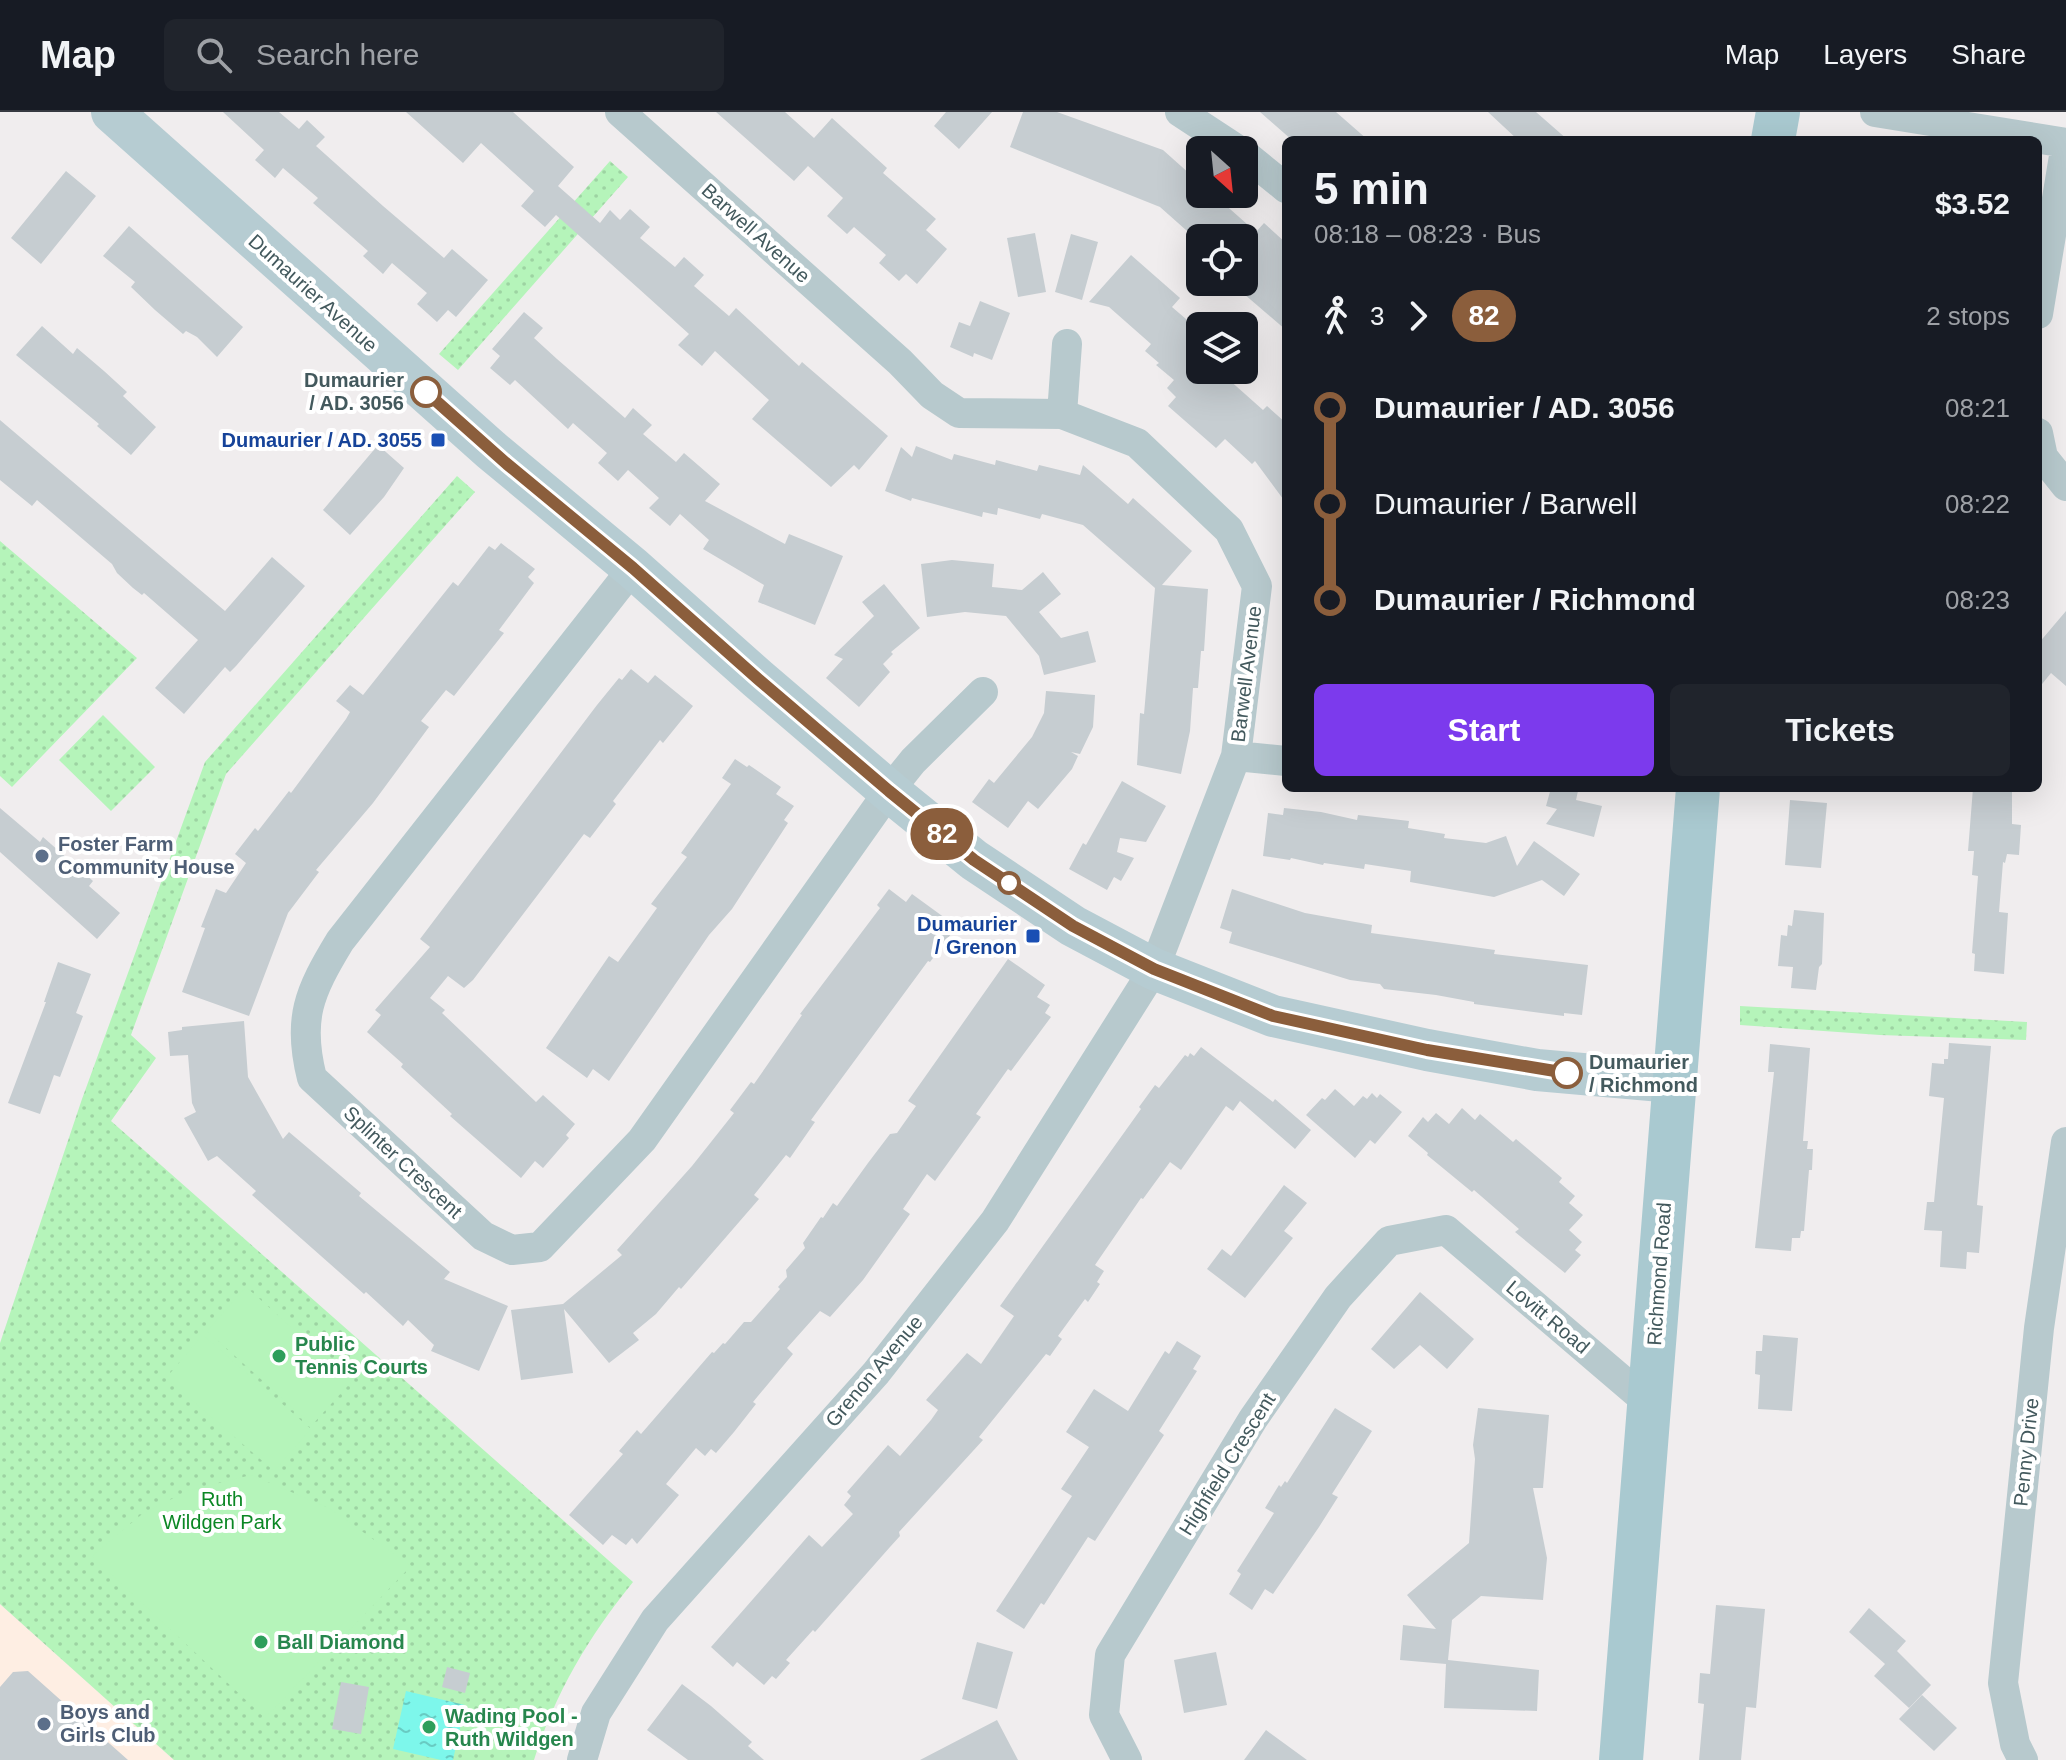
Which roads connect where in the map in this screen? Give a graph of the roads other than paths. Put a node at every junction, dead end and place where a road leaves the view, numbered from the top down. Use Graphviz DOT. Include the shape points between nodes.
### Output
graph roads {
  1 [pos="112,112"];
  2 [pos="620,112"];
  3 [pos="1180,112"];
  4 [pos="1778,112"];
  5 [pos="1879,112"];
  6 [pos="1217,136"];
  7 [pos="1774,136"];
  8 [pos="2019,136"];
  9 [pos="2042,140"];
  10 [pos="2066,144"];
  11 [pos="1258,165"];
  12 [pos="1282,185"];
  13 [pos="2042,290"];
  14 [pos="1067,344"];
  15 [pos="1062,414"];
  16 [pos="2042,452"];
  17 [pos="2066,486"];
  18 [pos="633,568"];
  19 [pos="983,692"];
  20 [pos="1236,756"];
  21 [pos="1282,761"];
  22 [pos="889,791"];
  23 [pos="1698,792"];
  24 [pos="1154,969"];
  25 [pos="1673,1082"];
  26 [pos="2066,1142"];
  27 [pos="1446,1230"];
  28 [pos="1650,1404"];
  29 [pos="582,1760"];
  30 [pos="1127,1760"];
  31 [pos="1621,1760"];
  32 [pos="2023,1760"];
  1 -- 18 [label="street, Dumaurier Avenue" via="499,457"];
  2 -- 15 [label="street, Barwell Avenue" via="932,395 959,413"];
  3 -- 6 [label="street"];
  4 -- 7 [label="main road"];
  5 -- 8 [label="street"];
  9 -- 10 [label="street"];
  10 -- 13 [label="street"];
  11 -- 12 [label="street"];
  14 -- 15 [label="street"];
  15 -- 20 [label="street, Barwell Avenue" via="1137,443 1229,530 1257,586"];
  16 -- 17 [label="street"];
  18 -- 22 [label="street, Dumaurier Avenue"];
  18 -- 22 [label="street, Splinter Crescent" via="340,941 305,1013 312,1078 483,1236 512,1250 540,1247 642,1140"];
  19 -- 22 [label="street, Splinter Crescent"];
  20 -- 21 [label="street"];
  20 -- 24 [label="street, Barwell Avenue"];
  22 -- 24 [label="street, Dumaurier Avenue" via="974,860 1073,926"];
  23 -- 25 [label="main road, Richmond Road"];
  24 -- 25 [label="street, Dumaurier Avenue" via="1273,1016 1427,1050 1537,1070"];
  24 -- 29 [label="street, Grenon Avenue" via="995,1221 876,1373 655,1620 596,1713"];
  25 -- 28 [label="main road, Richmond Road"];
  26 -- 32 [label="street, Penny Drive" via="2039,1328 2003,1683"];
  27 -- 28 [label="street, Lovitt Road"];
  27 -- 30 [label="street, Highfield Crescent" via="1389,1241 1338,1297 1253,1419 1110,1655 1104,1715"];
  28 -- 31 [label="main road, Richmond Road"];
}
